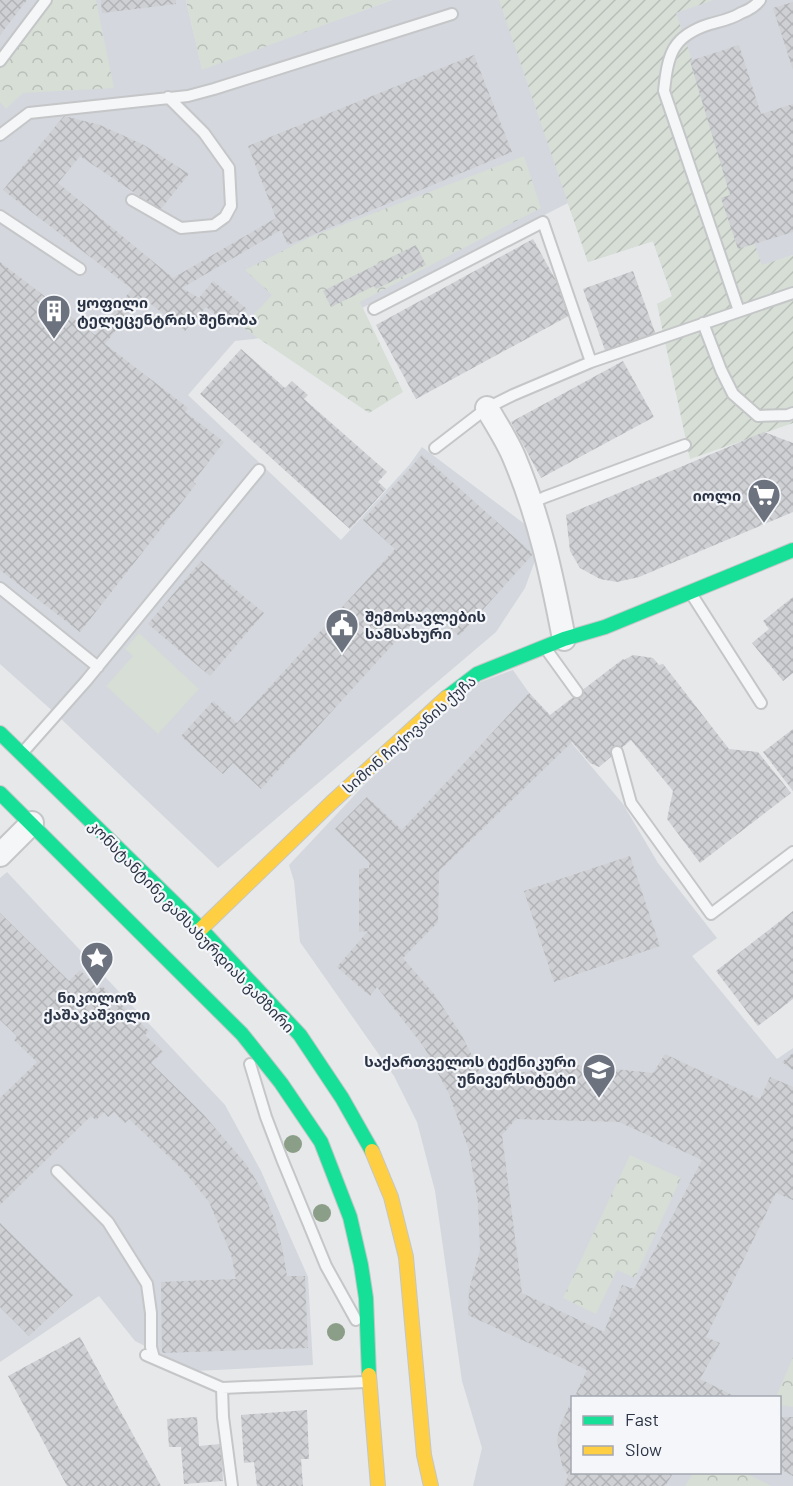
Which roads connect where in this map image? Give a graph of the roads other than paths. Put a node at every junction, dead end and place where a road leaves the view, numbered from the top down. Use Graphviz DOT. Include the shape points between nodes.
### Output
graph roads {
  1 [pos="46,0"];
  2 [pos="760,0"];
  3 [pos="452,14"];
  4 [pos="0,62"];
  5 [pos="168,97"];
  6 [pos="0,135"];
  7 [pos="132,200"];
  8 [pos="0,216"];
  9 [pos="80,269"];
  10 [pos="793,293"];
  11 [pos="374,309"];
  12 [pos="739,311"];
  13 [pos="703,323"];
  14 [pos="591,362"];
  15 [pos="488,408"];
  16 [pos="793,413"];
  17 [pos="685,445"];
  18 [pos="435,448"];
  19 [pos="259,470"];
  20 [pos="532,503"];
  21 [pos="793,550"];
  22 [pos="0,588"];
  23 [pos="690,593"];
  24 [pos="554,643"];
  25 [pos="98,667"];
  26 [pos="578,692"];
  27 [pos="761,704"];
  28 [pos="0,733"];
  29 [pos="617,752"];
  30 [pos="22,753"];
  31 [pos="0,793"];
  32 [pos="32,823"];
  33 [pos="793,852"];
  34 [pos="0,855"];
  35 [pos="201,929"];
  36 [pos="242,1035"];
  37 [pos="57,1170"];
  38 [pos="367,1340"];
  39 [pos="369,1381"];
  40 [pos="222,1388"];
  41 [pos="232,1486"];
  42 [pos="378,1486"];
  43 [pos="431,1486"];
  1 -- 4 [label="lane"];
  2 -- 12 [label="lane" via="736,16 696,29 680,39 668,60 664,91"];
  3 -- 5 [label="lane" via="214,89"];
  5 -- 6 [label="lane" via="29,113"];
  5 -- 7 [label="lane" via="204,133 229,168 231,206 214,225 181,228"];
  8 -- 9 [label="lane"];
  10 -- 12 [label="lane"];
  11 -- 14 [label="lane" via="543,222"];
  12 -- 13 [label="lane"];
  13 -- 14 [label="lane"];
  13 -- 16 [label="lane" via="733,394 758,416"];
  14 -- 15 [label="lane"];
  15 -- 18 [label="lane"];
  15 -- 20 [label="street" via="513,454"];
  17 -- 20 [label="lane"];
  19 -- 25 [label="lane"];
  20 -- 24 [label="street" via="552,571"];
  21 -- 23 [label="main road, სიმონ ჩიქოვანის ქუჩა"];
  22 -- 25 [label="lane"];
  23 -- 24 [label="main road, სიმონ ჩიქოვანის ქუჩა"];
  23 -- 27 [label="lane"];
  24 -- 26 [label="lane"];
  24 -- 35 [label="main road, სიმონ ჩიქოვანის ქუჩა" via="477,674 447,697"];
  25 -- 30 [label="lane"];
  28 -- 30 [label="main road, კონსტანტინე გამსახურდიას გამზირი"];
  29 -- 33 [label="lane" via="631,803 711,914"];
  30 -- 35 [label="main road, კონსტანტინე გამსახურდიას გამზირი"];
  31 -- 32 [label="main road"];
  32 -- 34 [label="street"];
  32 -- 36 [label="main road"];
  35 -- 43 [label="main road, კონსტანტინე გამსახურდიას გამზირი" via="300,1035 342,1098 387,1187 406,1257 424,1455"];
  36 -- 38 [label="lane" via="266,1117 326,1266"];
  36 -- 38 [label="main road" via="303,1114 321,1142 336,1178 362,1265"];
  37 -- 40 [label="lane" via="108,1222 147,1284 150,1357"];
  38 -- 39 [label="main road"];
  39 -- 40 [label="lane"];
  39 -- 42 [label="main road"];
  40 -- 41 [label="lane"];
}
